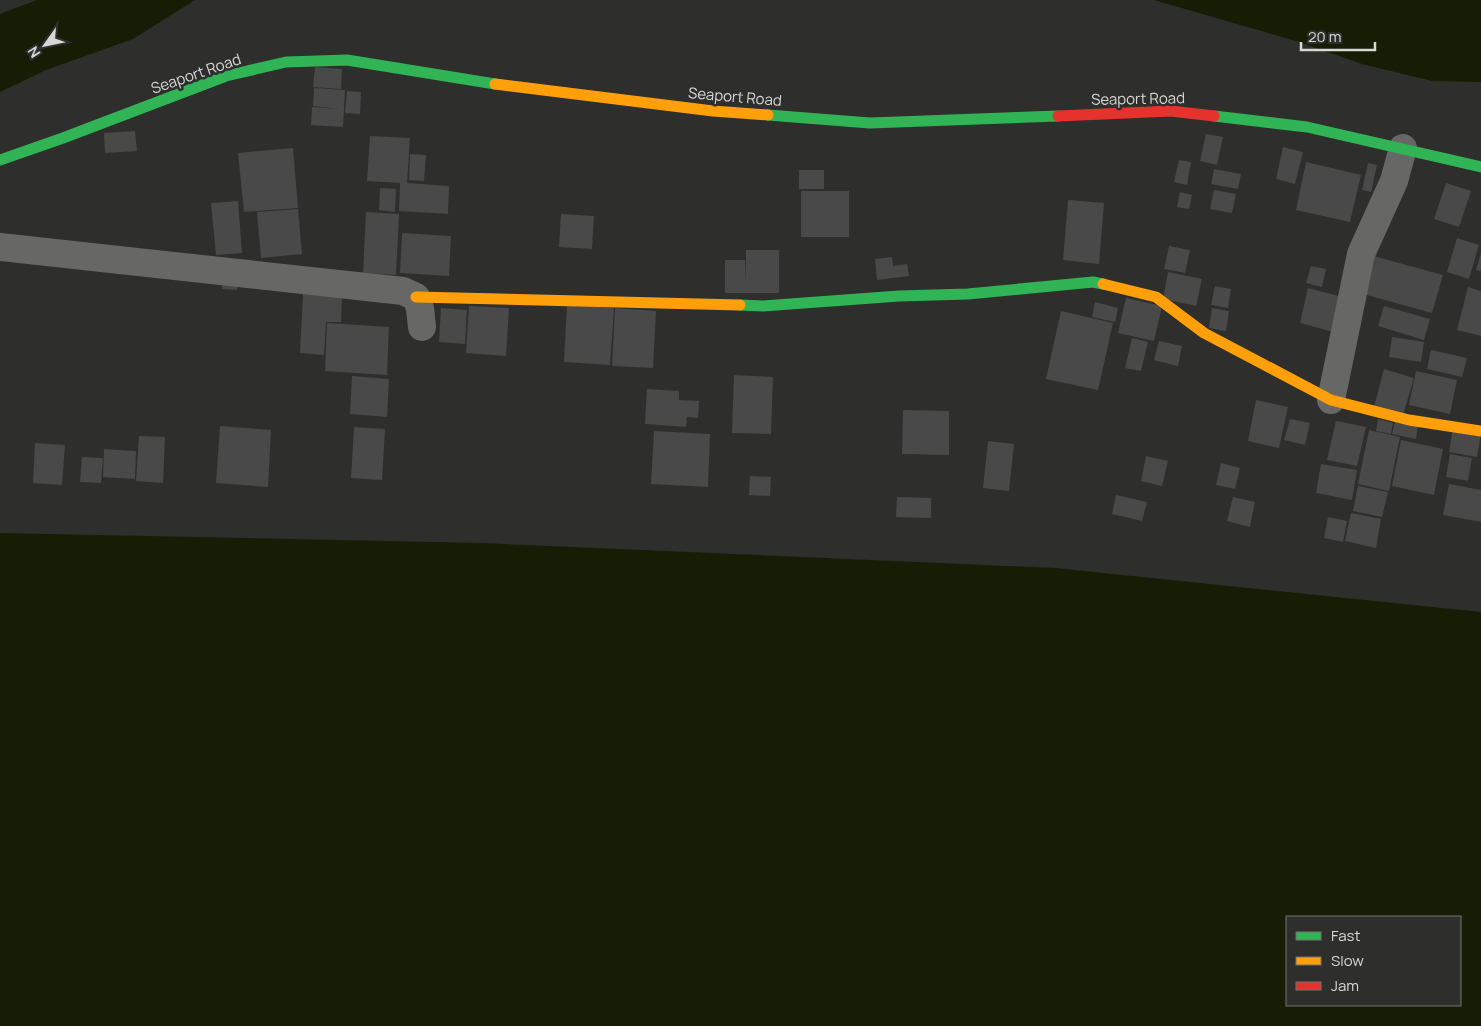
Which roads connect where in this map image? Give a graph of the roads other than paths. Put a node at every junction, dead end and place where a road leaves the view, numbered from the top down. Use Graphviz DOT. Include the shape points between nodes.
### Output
graph roads {
  1 [pos="1403,148"];
  2 [pos="0,160"];
  3 [pos="1481,167"];
  4 [pos="0,247"];
  5 [pos="416,297"];
  6 [pos="422,327"];
  7 [pos="1331,400"];
  8 [pos="1481,431"];
  1 -- 2 [label="street, Seaport Road" via="1307,127 1171,111 870,123 713,111 347,60 286,62 226,76"];
  1 -- 3 [label="street, Seaport Road"];
  1 -- 7 [label="street" via="1394,181 1361,254"];
  4 -- 5 [label="street" via="403,291"];
  5 -- 6 [label="street"];
  5 -- 7 [label="street" via="763,306 968,294 1093,282 1156,297 1204,333"];
  7 -- 8 [label="street" via="1409,420"];
}
